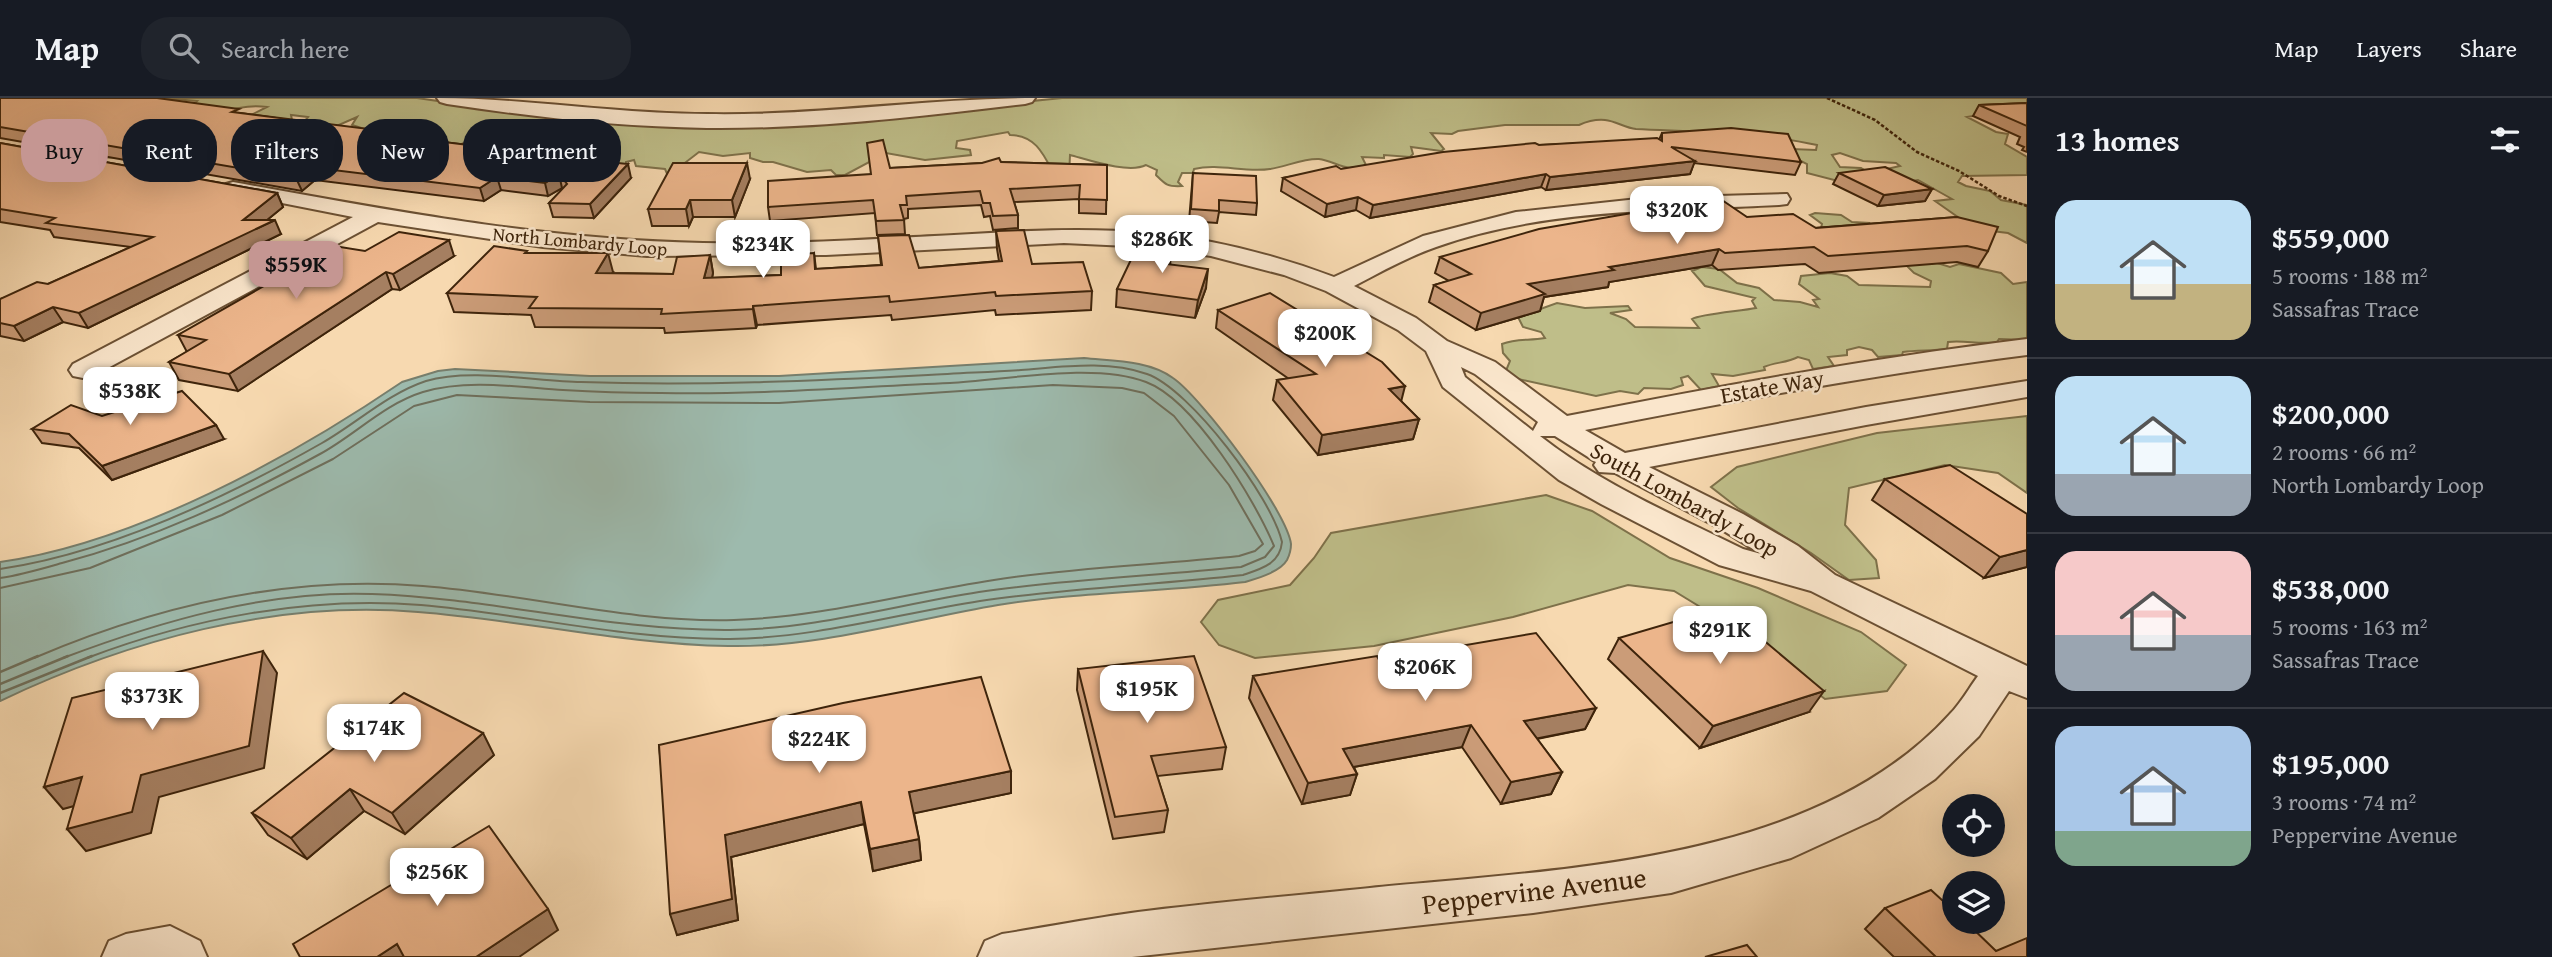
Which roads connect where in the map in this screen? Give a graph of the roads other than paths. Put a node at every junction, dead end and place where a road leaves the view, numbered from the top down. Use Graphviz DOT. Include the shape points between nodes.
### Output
graph roads {
  1 [pos="447,98"];
  2 [pos="1025,98"];
  3 [pos="215,184"];
  4 [pos="1779,200"];
  5 [pos="376,214"];
  6 [pos="1335,286"];
  7 [pos="1438,347"];
  8 [pos="2027,347"];
  9 [pos="83,370"];
  10 [pos="2027,388"];
  11 [pos="1550,438"];
  12 [pos="1620,463"];
  13 [pos="1570,473"];
  14 [pos="1823,583"];
  15 [pos="2015,677"];
  16 [pos="126,957"];
  17 [pos="183,957"];
  18 [pos="1002,957"];
  1 -- 2 [label="street" via="565,114 708,121 857,114"];
  3 -- 5 [label="street, North Lombardy Loop"];
  4 -- 6 [label="street" via="1601,208 1514,219 1431,241"];
  5 -- 6 [label="street, North Lombardy Loop" via="531,240 651,249 780,249 1064,236 1149,240 1253,258"];
  5 -- 9 [label="street"];
  6 -- 7 [label="street, North Lombardy Loop" via="1395,317"];
  7 -- 11 [label="street, North Lombardy Loop" via="1485,368"];
  7 -- 11 [label="street" via="1453,381"];
  8 -- 11 [label="street, Estate Way" via="1808,379"];
  10 -- 12 [label="street, Estate Way"];
  11 -- 12 [label="street, South Lombardy Loop"];
  11 -- 13 [label="street, South Lombardy Loop"];
  12 -- 13 [label="street, Estate Way"];
  12 -- 14 [label="street, South Lombardy Loop" via="1731,520"];
  13 -- 14 [label="street, South Lombardy Loop" via="1731,557"];
  14 -- 15 [label="street, South Lombardy Loop"];
  15 -- 18 [label="street, Peppervine Avenue" via="1920,767 1863,805 1776,844 1671,873 1138,934"];
  16 -- 17 [label="street" via="170,949"];
}
